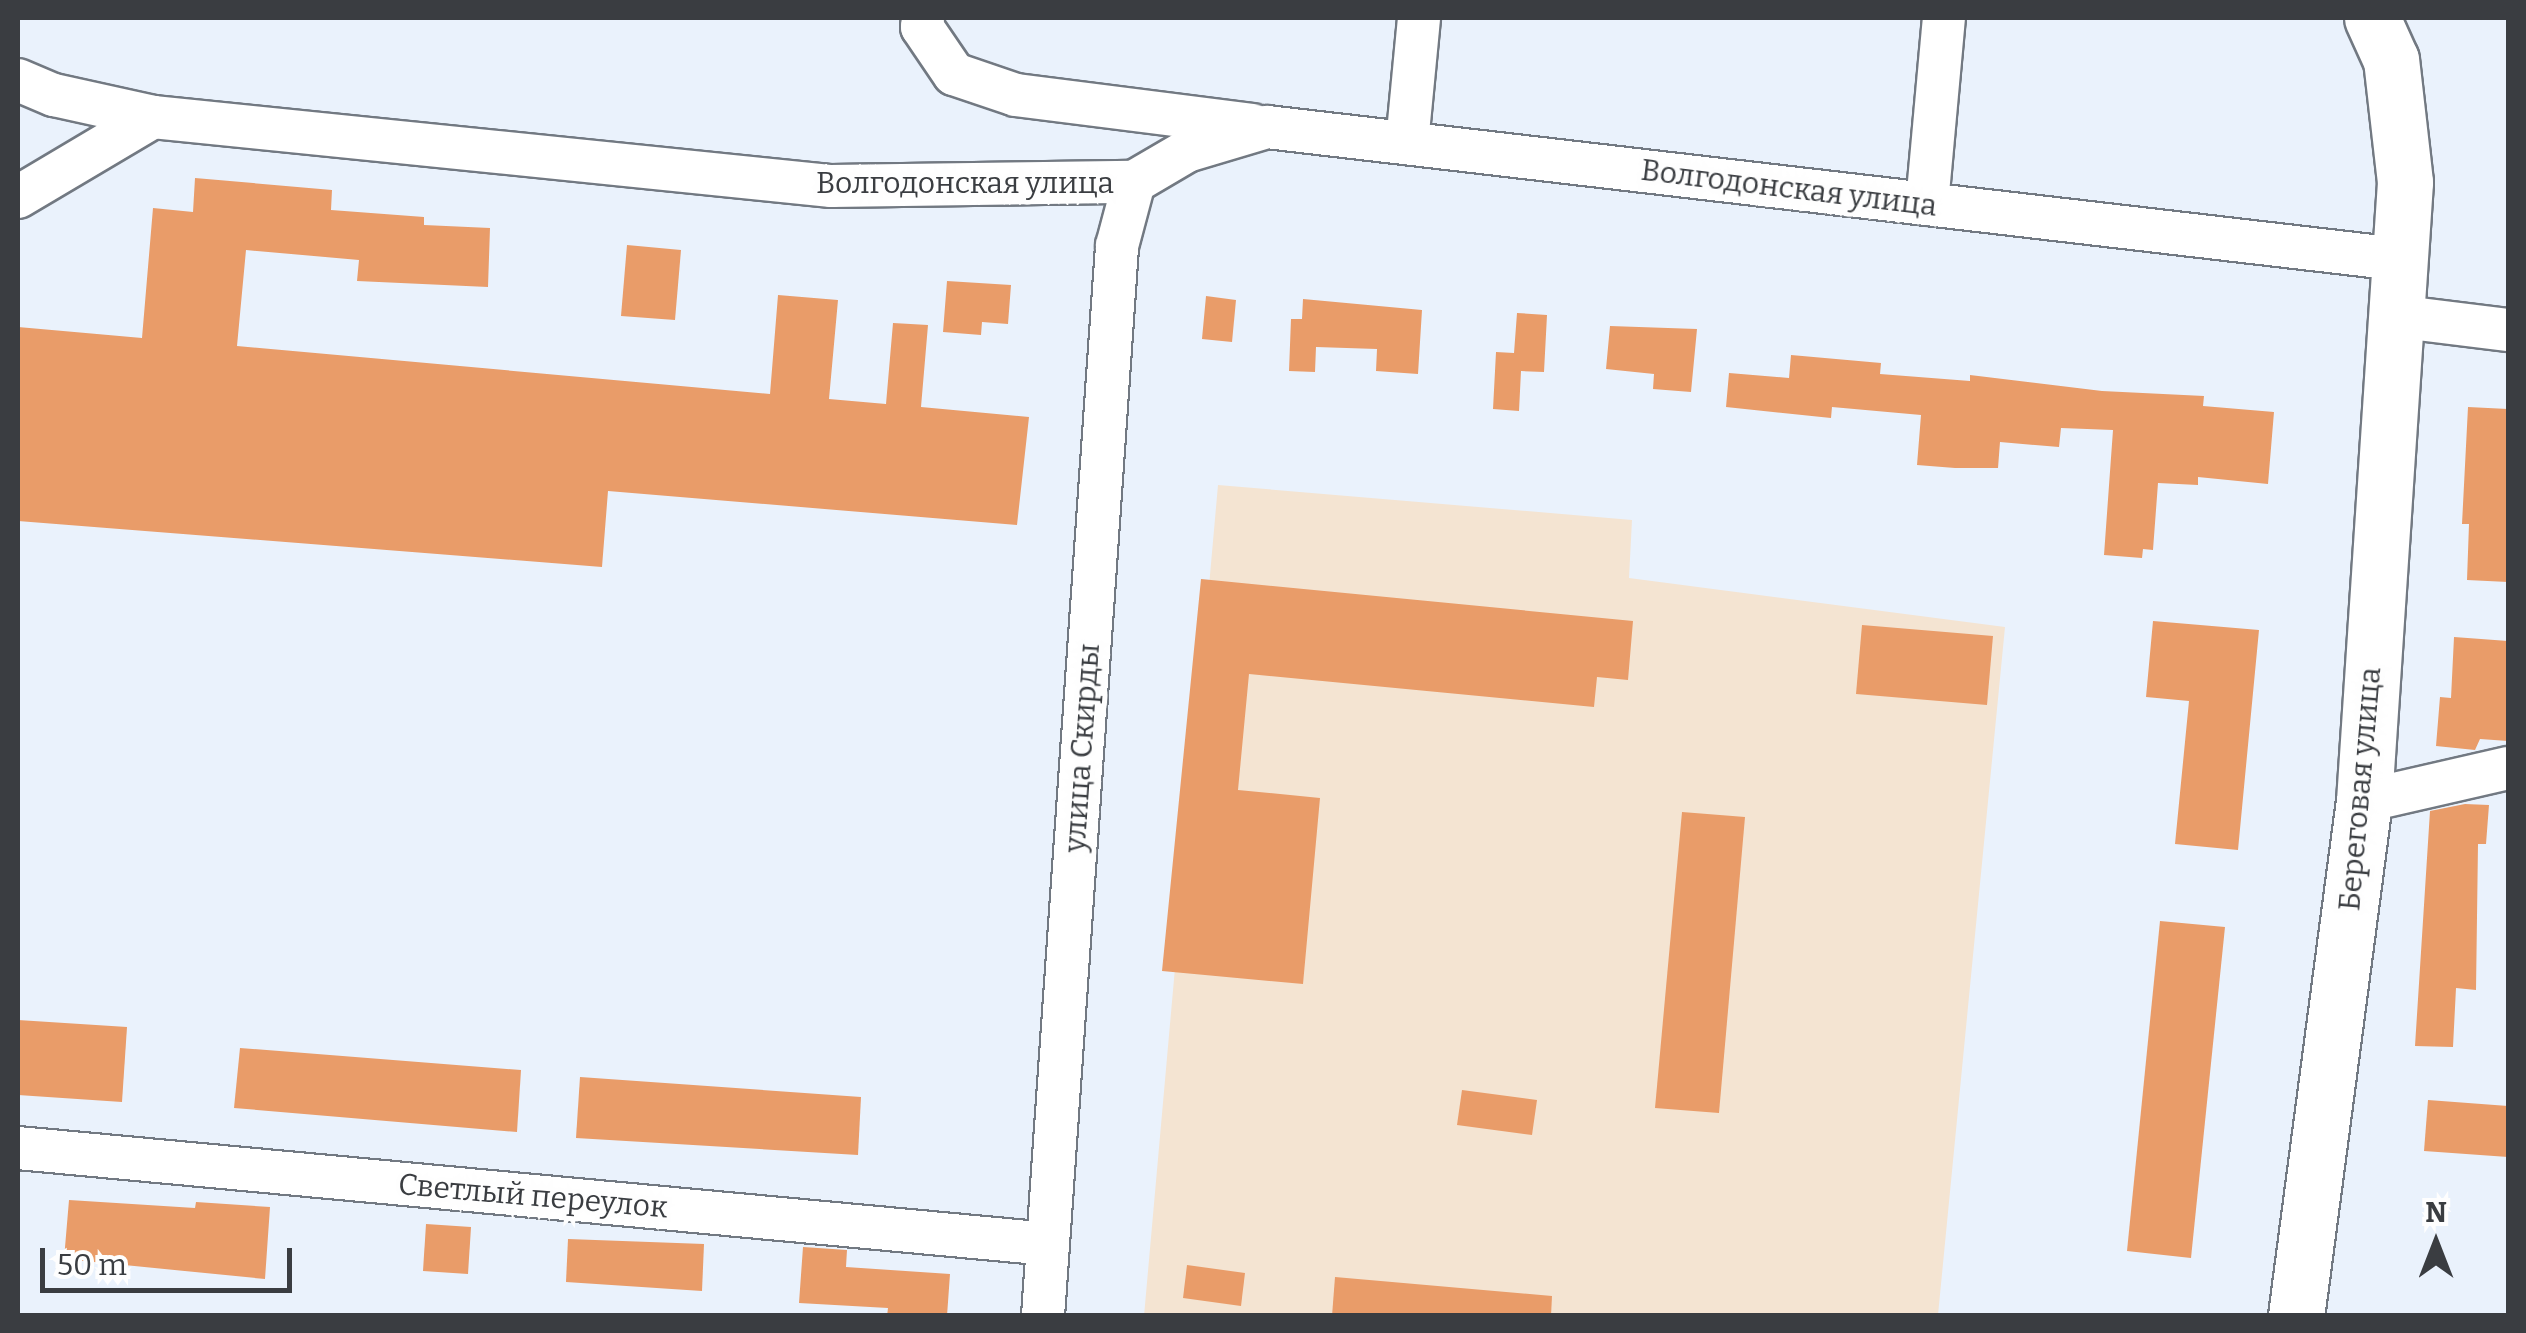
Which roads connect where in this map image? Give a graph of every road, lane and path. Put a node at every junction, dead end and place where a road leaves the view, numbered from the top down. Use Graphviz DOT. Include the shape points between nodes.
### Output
graph roads {
  1 [pos="923,18"];
  2 [pos="1419,18"];
  3 [pos="1944,18"];
  4 [pos="2372,18"];
  5 [pos="18,80"];
  6 [pos="152,117"];
  7 [pos="1268,127"];
  8 [pos="1407,143"];
  9 [pos="1134,182"];
  10 [pos="18,197"];
  11 [pos="1928,204"];
  12 [pos="2397,260"];
  13 [pos="2394,316"];
  14 [pos="2508,330"];
  15 [pos="2508,768"];
  16 [pos="2364,801"];
  17 [pos="18,1148"];
  18 [pos="1048,1244"];
  19 [pos="1043,1316"];
  20 [pos="2296,1316"];
  1 -- 7 [label="street" via="922,27 954,74 1016,95"];
  2 -- 8 [label="street"];
  3 -- 11 [label="street"];
  4 -- 12 [label="main road, Береговая улица" via="2391,60 2405,182"];
  5 -- 6 [label="street, Волгодонская улица"];
  6 -- 9 [label="street, Волгодонская улица" via="831,186"];
  6 -- 10 [label="street"];
  7 -- 8 [label="street, Волгодонская улица"];
  7 -- 9 [label="street, Волгодонская улица" via="1187,151"];
  8 -- 11 [label="street, Волгодонская улица"];
  9 -- 18 [label="street, улица Скирды" via="1117,246"];
  11 -- 12 [label="street, Волгодонская улица"];
  12 -- 13 [label="main road, Береговая улица"];
  13 -- 14 [label="street"];
  13 -- 16 [label="main road, Береговая улица"];
  15 -- 16 [label="street"];
  16 -- 20 [label="main road, Береговая улица"];
  17 -- 18 [label="street, Светлый переулок"];
  18 -- 19 [label="street, улица Скирды"];
}
